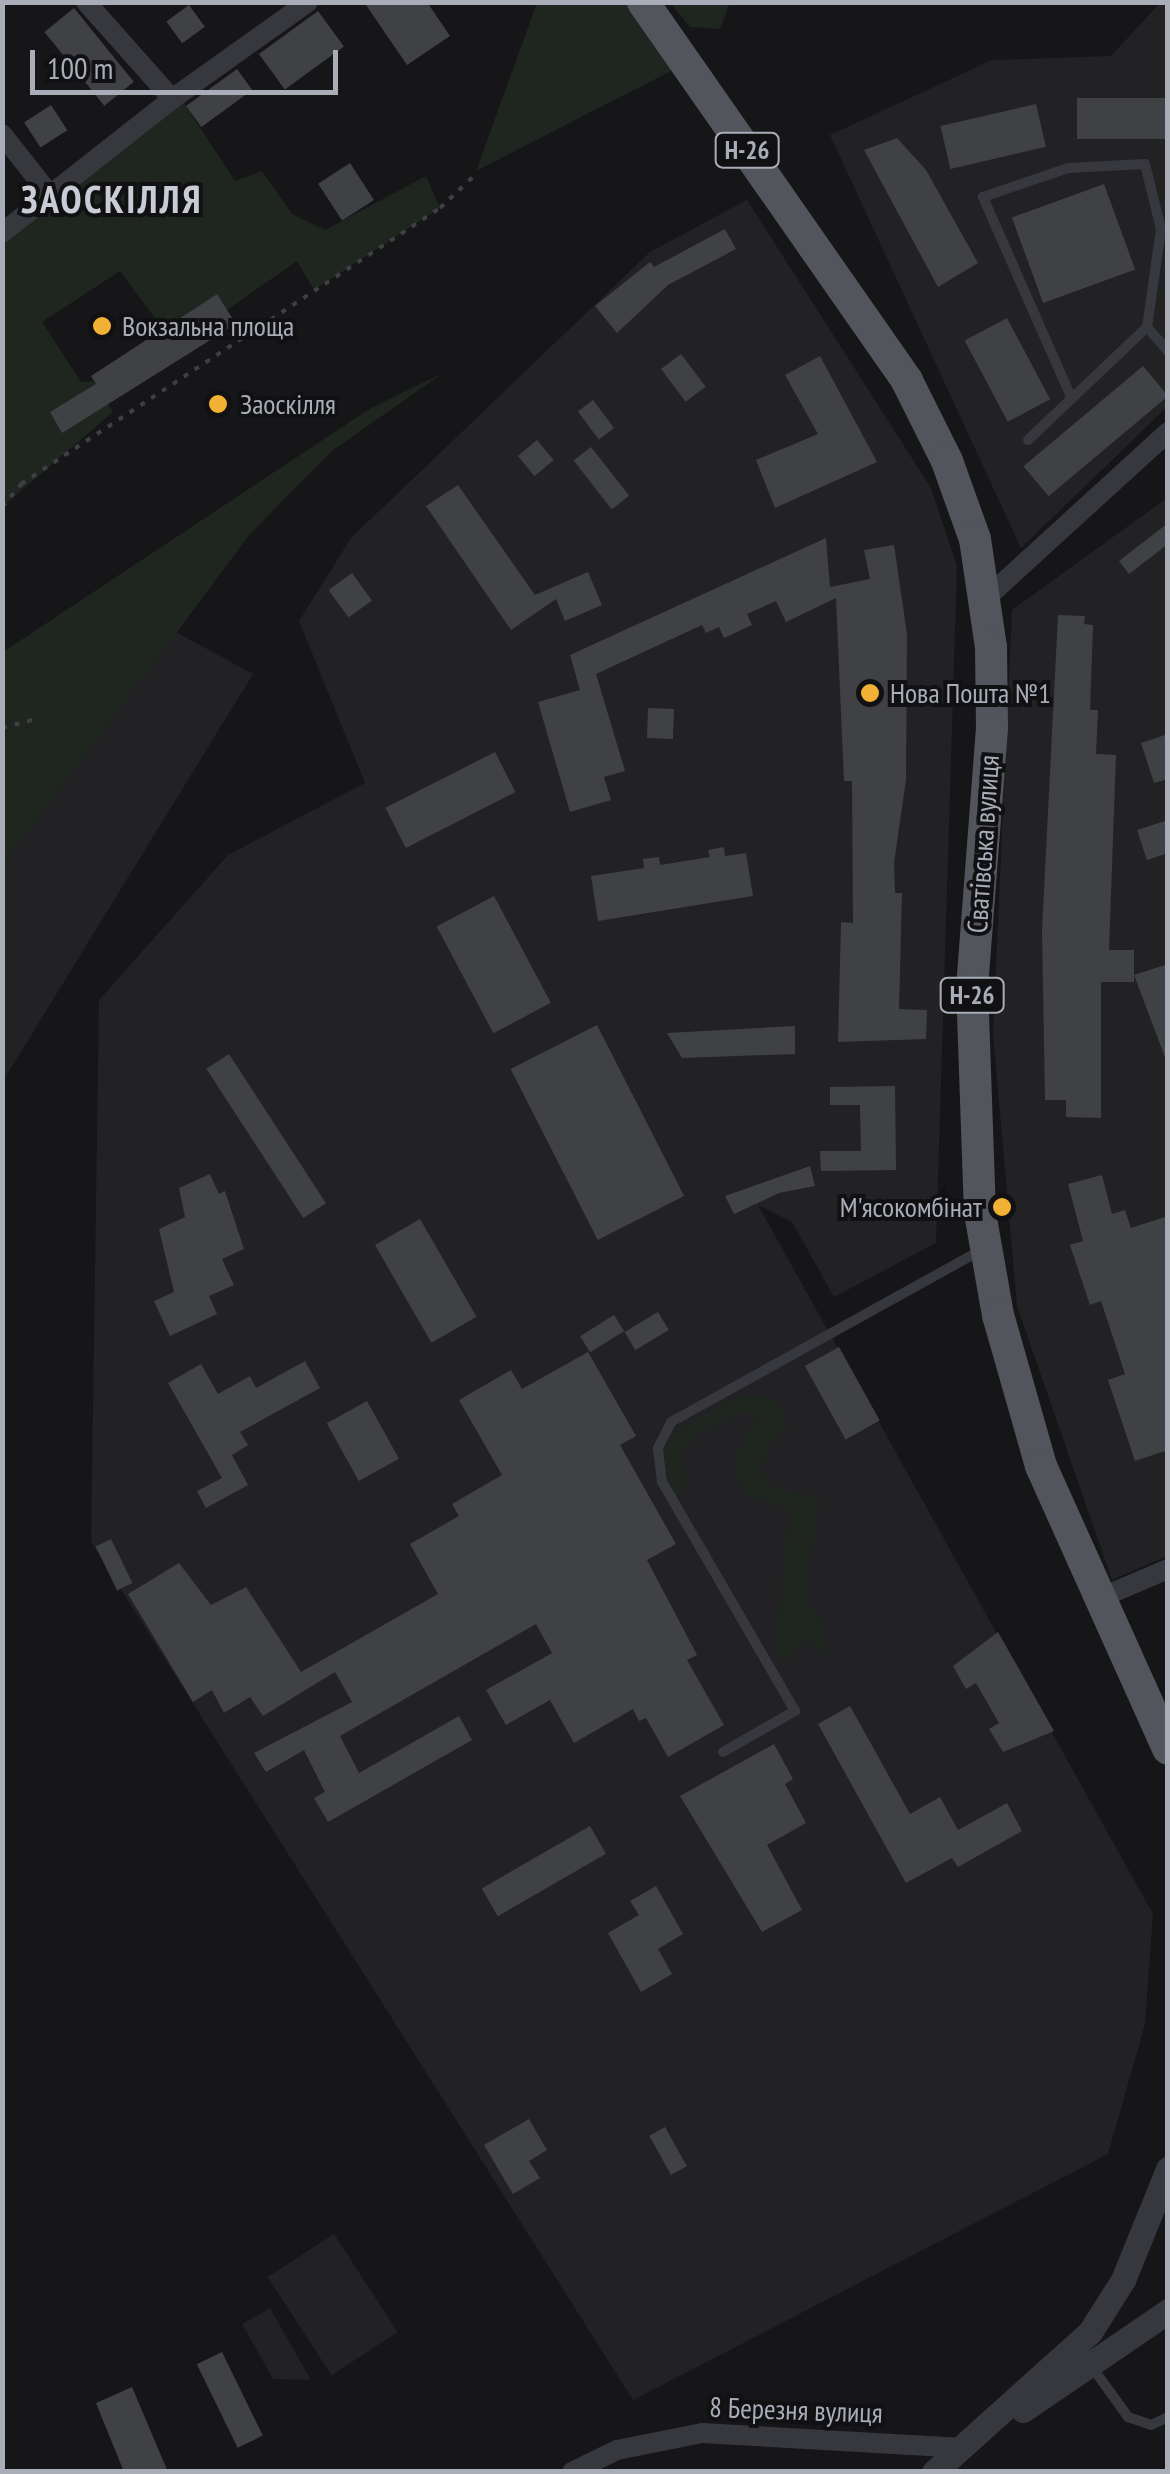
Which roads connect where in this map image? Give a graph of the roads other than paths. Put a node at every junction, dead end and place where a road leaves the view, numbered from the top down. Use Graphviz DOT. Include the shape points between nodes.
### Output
graph roads {
  1 [pos="86,2"];
  2 [pos="308,2"];
  3 [pos="643,2"];
  4 [pos="172,99"];
  5 [pos="2,134"];
  6 [pos="50,195"];
  7 [pos="2,233"];
  8 [pos="1147,327"];
  9 [pos="1168,351"];
  10 [pos="1072,399"];
  11 [pos="1168,432"];
  12 [pos="1028,440"];
  13 [pos="984,600"];
  14 [pos="986,1247"];
  15 [pos="1168,1569"];
  16 [pos="1100,1598"];
  17 [pos="1168,1748"];
  18 [pos="723,1752"];
  19 [pos="1168,2169"];
  20 [pos="1168,2311"];
  21 [pos="1092,2367"];
  22 [pos="1168,2417"];
  23 [pos="964,2448"];
  24 [pos="572,2472"];
  25 [pos="934,2472"];
  1 -- 4 [label="street"];
  2 -- 4 [label="street"];
  3 -- 13 [label="main road, Сватівська вулиця / Н-26" via="907,380 947,461 975,540"];
  4 -- 6 [label="street"];
  5 -- 6 [label="street"];
  6 -- 7 [label="street"];
  8 -- 9 [label="lane"];
  8 -- 10 [label="lane"];
  8 -- 10 [label="lane" via="1161,228 1145,164 1068,168 983,197"];
  10 -- 12 [label="lane"];
  11 -- 13 [label="street"];
  13 -- 14 [label="main road, Сватівська вулиця / Н-26" via="992,728 972,986 972,1097"];
  14 -- 16 [label="main road, Сватівська вулиця / Н-26" via="1041,1466"];
  14 -- 18 [label="lane" via="671,1422 658,1448 662,1482 795,1711"];
  15 -- 16 [label="street"];
  16 -- 17 [label="main road, Сватівська вулиця / Н-26"];
  19 -- 23 [label="street" via="1123,2280 1090,2332"];
  20 -- 21 [label="street"];
  21 -- 22 [label="lane" via="1128,2417 1151,2425"];
  21 -- 23 [label="street"];
  23 -- 24 [label="street, 8 Березня вулиця" via="702,2433 617,2450"];
  23 -- 25 [label="street"];
}
